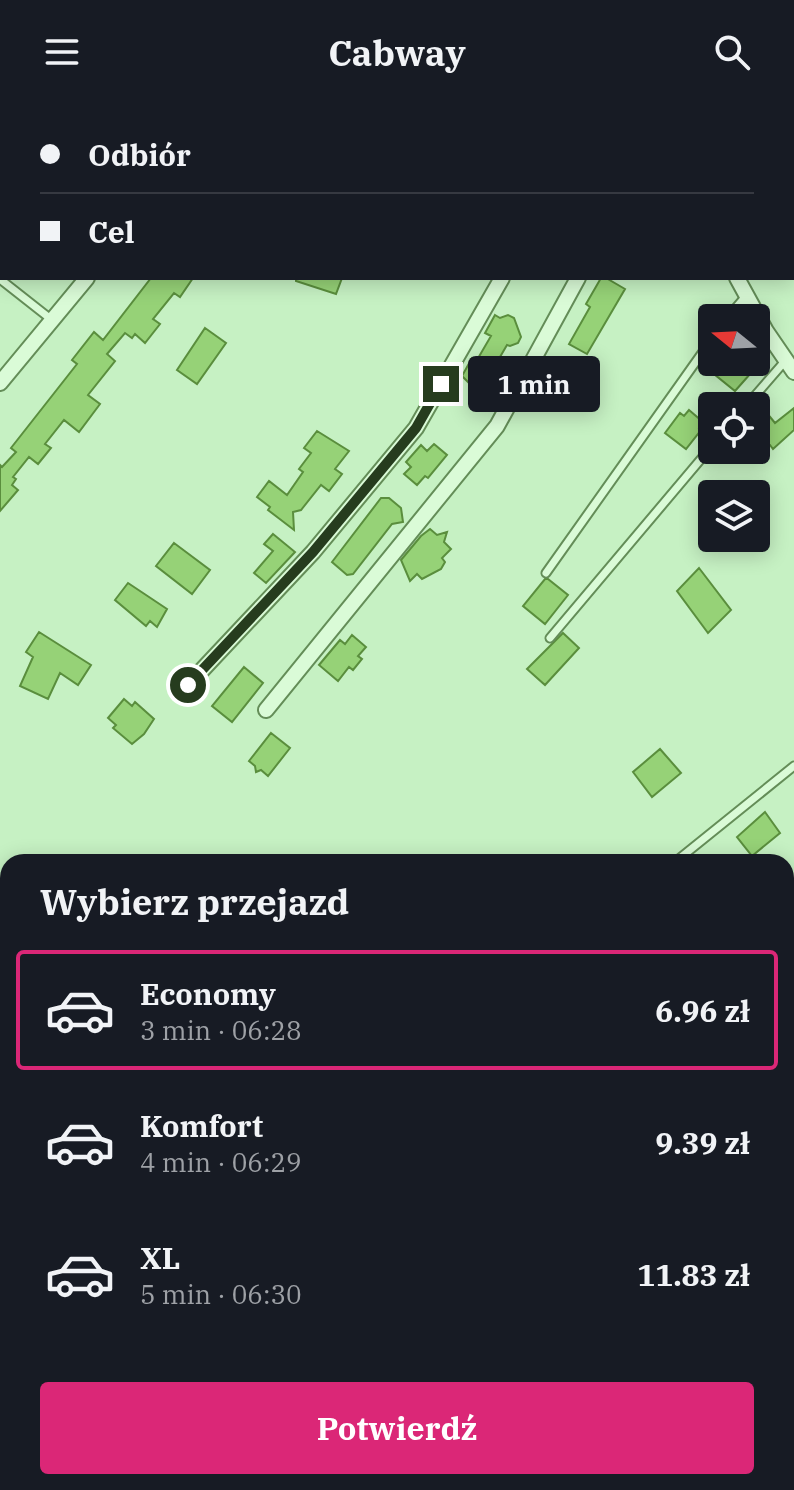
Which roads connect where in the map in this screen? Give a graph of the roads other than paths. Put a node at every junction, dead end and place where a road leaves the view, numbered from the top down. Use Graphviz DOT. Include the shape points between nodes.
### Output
graph roads {
  1 [pos="1,280"];
  2 [pos="85,280"];
  3 [pos="501,280"];
  4 [pos="577,280"];
  5 [pos="738,280"];
  6 [pos="746,296"];
  7 [pos="739,304"];
  8 [pos="53,321"];
  9 [pos="698,359"];
  10 [pos="790,366"];
  11 [pos="0,383"];
  12 [pos="761,392"];
  13 [pos="698,463"];
  14 [pos="546,573"];
  15 [pos="550,638"];
  16 [pos="188,685"];
  17 [pos="266,710"];
  18 [pos="794,766"];
  19 [pos="685,854"];
  1 -- 8 [label="lane"];
  2 -- 8 [label="street"];
  3 -- 16 [label="street" via="416,428 313,552"];
  4 -- 17 [label="street" via="497,426"];
  5 -- 6 [label="street"];
  6 -- 7 [label="lane"];
  6 -- 10 [label="street"];
  8 -- 11 [label="street"];
  9 -- 14 [label="lane"];
  10 -- 12 [label="lane"];
  13 -- 15 [label="lane"];
  18 -- 19 [label="lane"];
}
